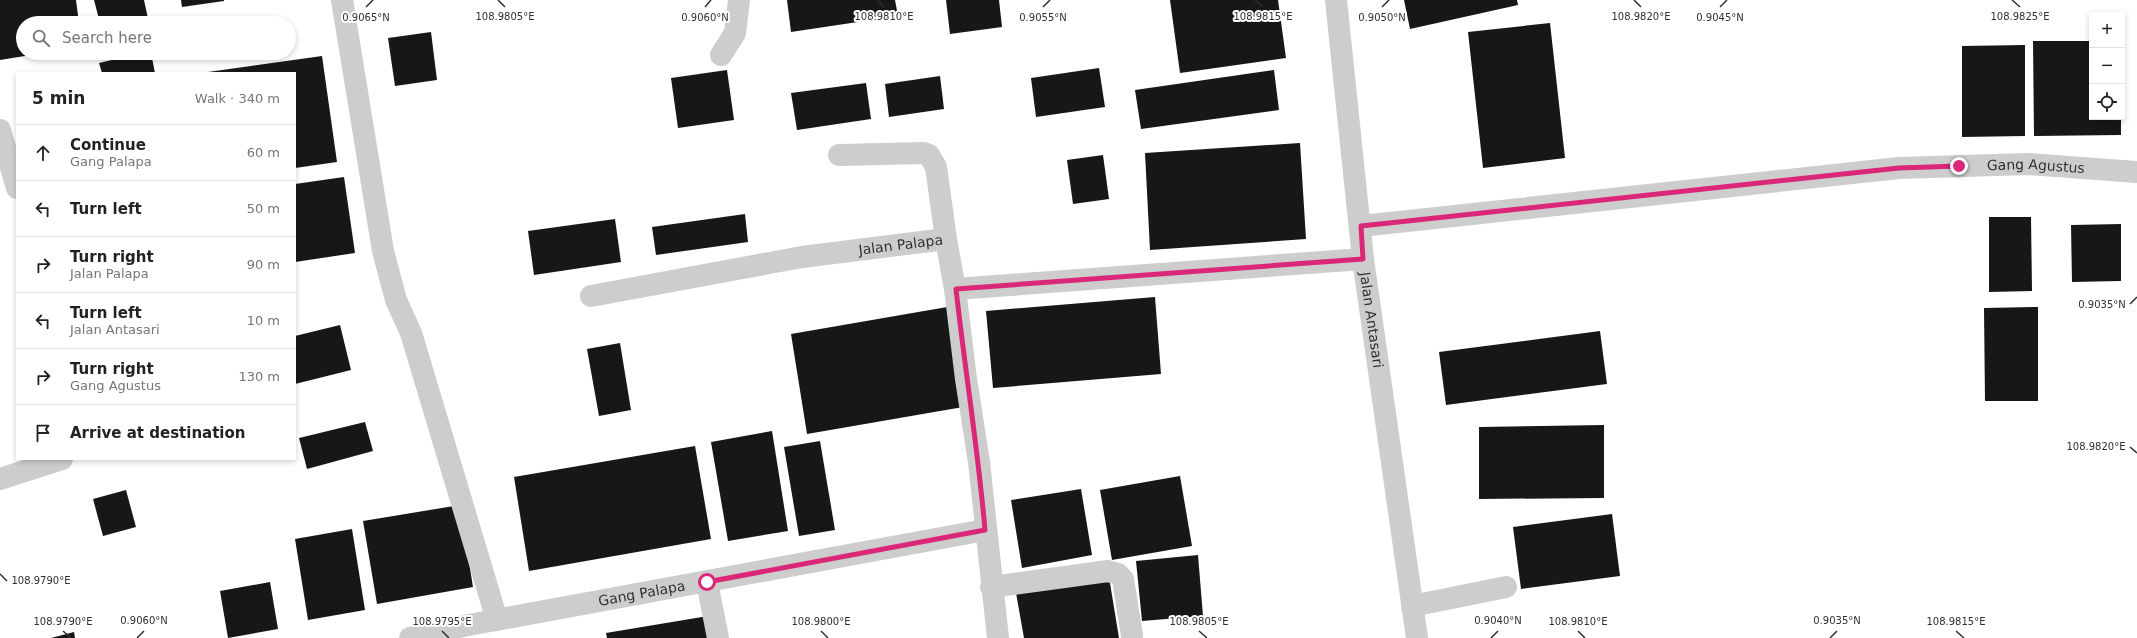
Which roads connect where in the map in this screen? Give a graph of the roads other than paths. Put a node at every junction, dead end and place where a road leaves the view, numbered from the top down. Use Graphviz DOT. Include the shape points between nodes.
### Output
graph roads {
  1 [pos="342,0"];
  2 [pos="739,0"];
  3 [pos="1336,0"];
  4 [pos="721,55"];
  5 [pos="0,130"];
  6 [pos="839,155"];
  7 [pos="2137,172"];
  8 [pos="16,185"];
  9 [pos="1361,226"];
  10 [pos="946,239"];
  11 [pos="1363,259"];
  12 [pos="956,289"];
  13 [pos="591,296"];
  14 [pos="59,460"];
  15 [pos="0,479"];
  16 [pos="985,530"];
  17 [pos="707,582"];
  18 [pos="991,586"];
  19 [pos="1506,587"];
  20 [pos="1412,606"];
  21 [pos="497,620"];
  22 [pos="464,632"];
  23 [pos="1132,636"];
  24 [pos="410,638"];
  25 [pos="718,638"];
  26 [pos="998,638"];
  27 [pos="1417,638"];
  1 -- 21 [label="street" via="391,286 411,334"];
  2 -- 4 [label="street" via="735,33"];
  3 -- 9 [label="street, Jalan Antasari"];
  5 -- 8 [label="street"];
  6 -- 10 [label="street" via="929,155 936,167"];
  7 -- 9 [label="street, Gang Agustus" via="2028,164 1899,168"];
  9 -- 11 [label="street, Jalan Antasari"];
  10 -- 12 [label="street, Jalan Palapa"];
  10 -- 13 [label="street, Jalan Palapa" via="802,257"];
  11 -- 12 [label="street"];
  11 -- 20 [label="street, Jalan Antasari"];
  12 -- 16 [label="street, Jalan Palapa" via="979,462"];
  14 -- 15 [label="street"];
  16 -- 17 [label="street, Gang Palapa"];
  16 -- 18 [label="street, Jalan Palapa"];
  17 -- 21 [label="street, Gang Palapa"];
  17 -- 25 [label="street"];
  18 -- 23 [label="street" via="1108,571 1118,574 1123,579"];
  18 -- 26 [label="street, Jalan Palapa"];
  19 -- 20 [label="street"];
  20 -- 27 [label="street, Jalan Antasari"];
  21 -- 22 [label="street, Gang Palapa"];
  22 -- 24 [label="street, Gang Palapa"];
}
